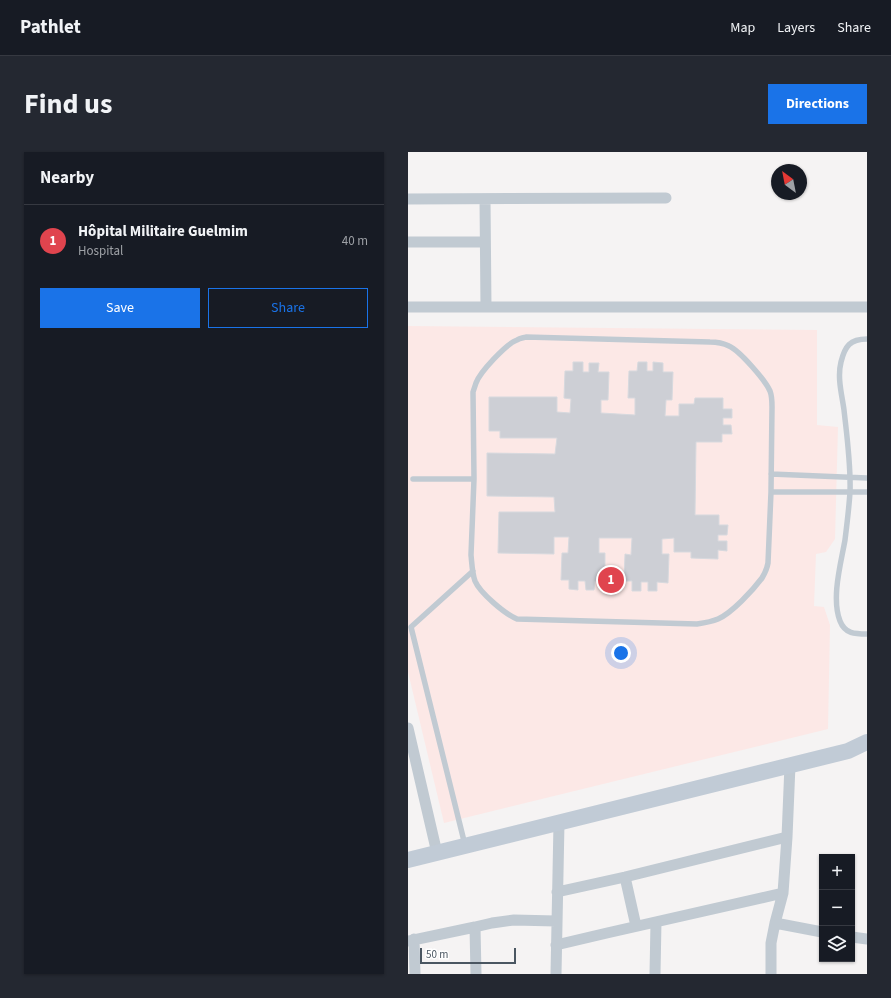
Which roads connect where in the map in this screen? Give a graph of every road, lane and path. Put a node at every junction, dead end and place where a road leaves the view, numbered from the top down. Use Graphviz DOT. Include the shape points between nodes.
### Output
graph roads {
  1 [pos="666,198"];
  2 [pos="408,199"];
  3 [pos="485,199"];
  4 [pos="408,242"];
  5 [pos="485,242"];
  6 [pos="408,307"];
  7 [pos="486,307"];
  8 [pos="867,307"];
  9 [pos="867,339"];
  10 [pos="771,474"];
  11 [pos="850,478"];
  12 [pos="867,478"];
  13 [pos="413,479"];
  14 [pos="474,479"];
  15 [pos="771,492"];
  16 [pos="850,492"];
  17 [pos="867,492"];
  18 [pos="473,571"];
  19 [pos="867,634"];
  20 [pos="408,728"];
  21 [pos="867,742"];
  22 [pos="848,751"];
  23 [pos="867,753"];
  24 [pos="790,765"];
  25 [pos="559,823"];
  26 [pos="787,837"];
  27 [pos="465,846"];
  28 [pos="437,853"];
  29 [pos="408,860"];
  30 [pos="625,877"];
  31 [pos="557,892"];
  32 [pos="783,893"];
  33 [pos="556,921"];
  34 [pos="656,922"];
  35 [pos="775,923"];
  36 [pos="636,926"];
  37 [pos="475,927"];
  38 [pos="819,931"];
  39 [pos="855,937"];
  40 [pos="867,939"];
  41 [pos="411,940"];
  42 [pos="556,945"];
  43 [pos="415,974"];
  44 [pos="476,974"];
  45 [pos="556,974"];
  46 [pos="655,974"];
  47 [pos="771,974"];
  1 -- 3 [label="street"];
  2 -- 3 [label="street"];
  3 -- 5 [label="street"];
  4 -- 5 [label="street"];
  5 -- 7 [label="street"];
  6 -- 7 [label="street"];
  7 -- 8 [label="street"];
  9 -- 11 [label="lane" via="858,339 849,344 842,356 839,372"];
  10 -- 11 [label="lane"];
  10 -- 14 [label="lane" via="770,392 763,380 734,348 710,342 526,337 517,339 500,352 476,383 473,392"];
  10 -- 15 [label="lane"];
  11 -- 12 [label="lane"];
  11 -- 16 [label="lane"];
  13 -- 14 [label="lane"];
  14 -- 18 [label="lane" via="471,555"];
  15 -- 16 [label="lane"];
  15 -- 18 [label="lane" via="769,556 763,577 734,608 719,619 708,623 517,619 486,595 477,584"];
  16 -- 17 [label="lane"];
  16 -- 19 [label="lane" via="845,540 839,566 837,612 846,630 856,634"];
  18 -- 27 [label="lane" via="411,628"];
  20 -- 28 [label="street"];
  21 -- 22 [label="main road"];
  22 -- 23 [label="main road"];
  22 -- 24 [label="main road"];
  24 -- 25 [label="main road"];
  24 -- 26 [label="street"];
  25 -- 27 [label="main road"];
  25 -- 31 [label="street"];
  26 -- 30 [label="street"];
  26 -- 32 [label="street"];
  27 -- 28 [label="main road"];
  28 -- 29 [label="main road"];
  30 -- 31 [label="street"];
  30 -- 36 [label="street"];
  31 -- 33 [label="street"];
  32 -- 34 [label="street"];
  32 -- 35 [label="street"];
  33 -- 37 [label="street" via="514,920"];
  33 -- 42 [label="street"];
  34 -- 36 [label="street"];
  34 -- 46 [label="street"];
  35 -- 38 [label="street"];
  35 -- 47 [label="street" via="771,943"];
  36 -- 42 [label="street"];
  37 -- 41 [label="street"];
  37 -- 44 [label="street"];
  39 -- 40 [label="street"];
  41 -- 43 [label="street"];
  42 -- 45 [label="street"];
}
